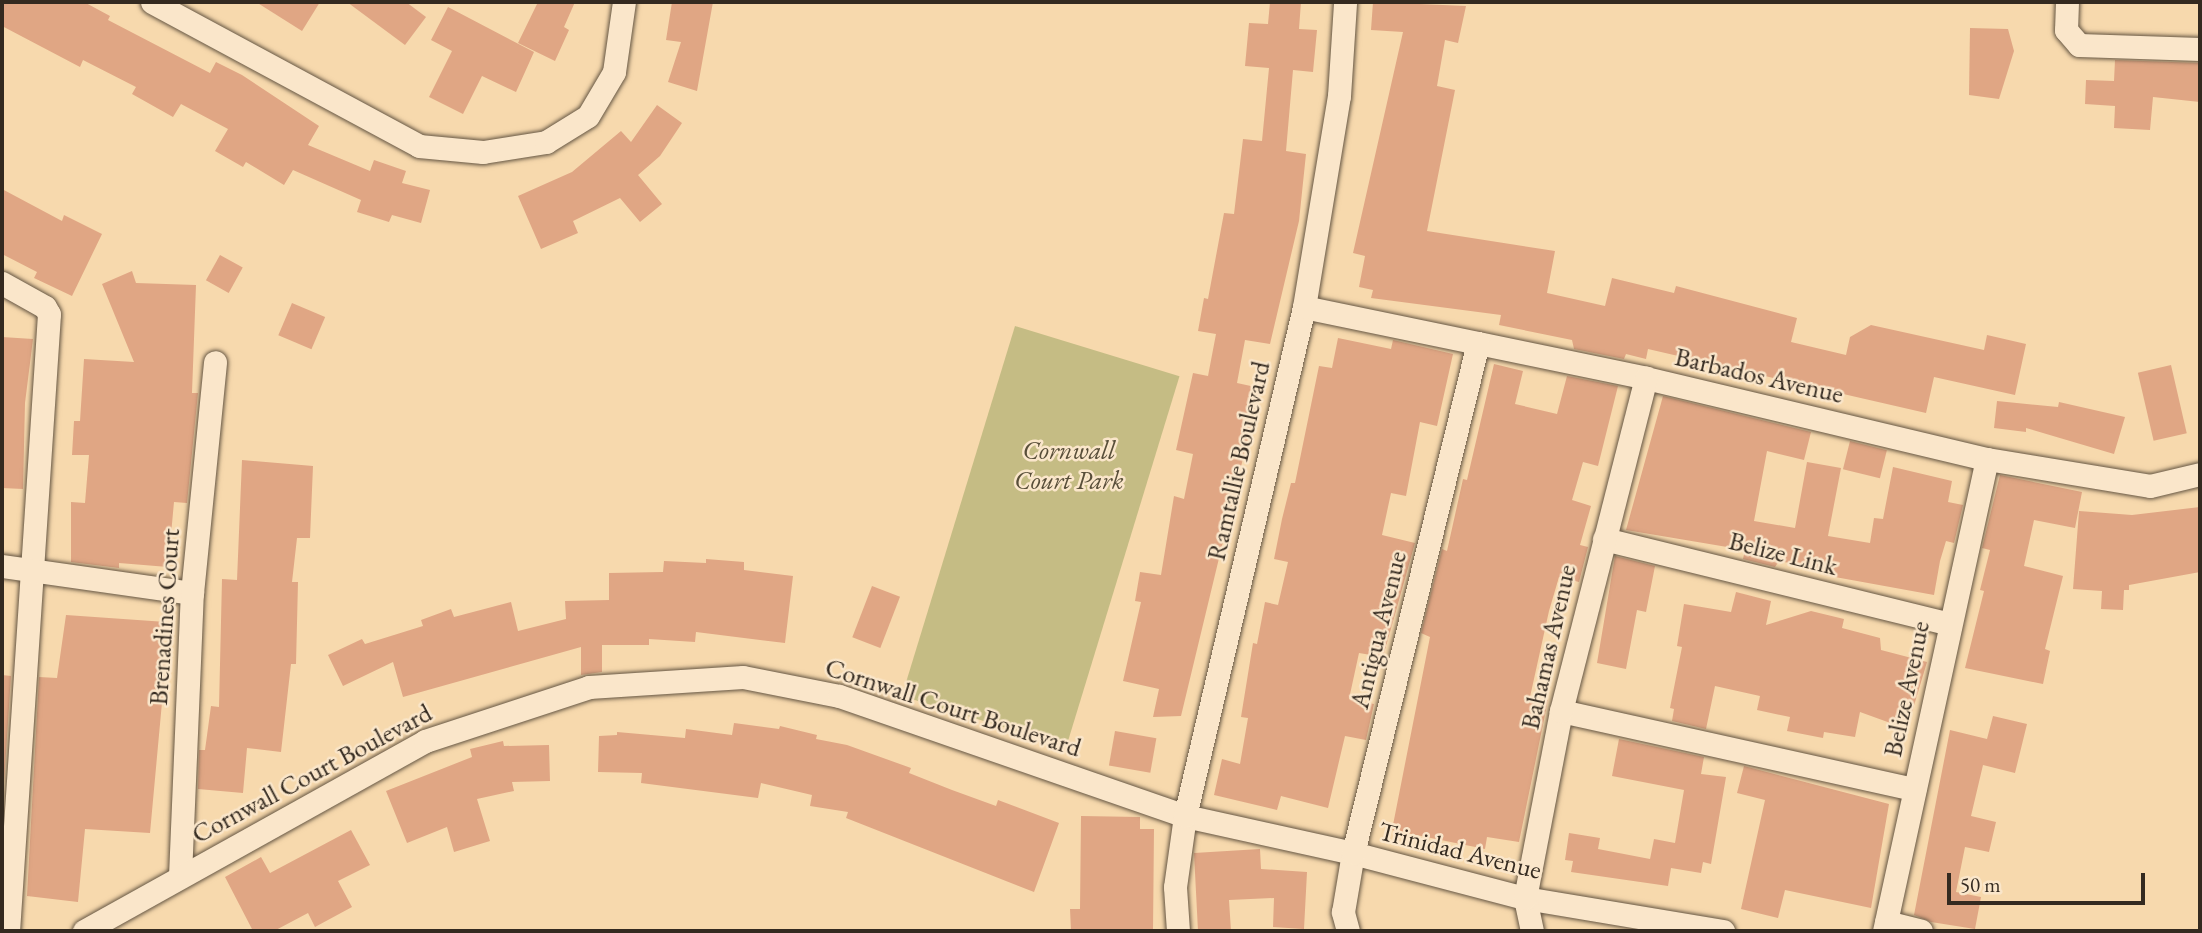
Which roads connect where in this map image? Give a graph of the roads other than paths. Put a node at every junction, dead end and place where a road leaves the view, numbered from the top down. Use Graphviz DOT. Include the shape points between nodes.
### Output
graph roads {
  1 [pos="152,2"];
  2 [pos="624,2"];
  3 [pos="1345,2"];
  4 [pos="2067,2"];
  5 [pos="2200,49"];
  6 [pos="2,283"];
  7 [pos="1304,307"];
  8 [pos="1478,343"];
  9 [pos="215,362"];
  10 [pos="1646,378"];
  11 [pos="1987,459"];
  12 [pos="2200,474"];
  13 [pos="1604,539"];
  14 [pos="2,566"];
  15 [pos="33,569"];
  16 [pos="192,593"];
  17 [pos="1950,624"];
  18 [pos="1560,711"];
  19 [pos="1914,789"];
  20 [pos="1185,816"];
  21 [pos="1353,853"];
  22 [pos="180,876"];
  23 [pos="1525,898"];
  24 [pos="1885,927"];
  25 [pos="1710,930"];
  26 [pos="8,931"];
  27 [pos="84,931"];
  28 [pos="1178,931"];
  29 [pos="1348,931"];
  30 [pos="1532,931"];
  31 [pos="1921,931"];
  1 -- 2 [label="street" via="419,146 483,152 546,142 588,116 614,72"];
  3 -- 7 [label="street, Ramtallie Boulevard" via="1339,96"];
  4 -- 5 [label="street" via="2066,30 2079,45"];
  6 -- 15 [label="street" via="45,307 49,314"];
  7 -- 8 [label="street, Barbados Avenue"];
  7 -- 20 [label="street, Ramtallie Boulevard"];
  8 -- 10 [label="street, Barbados Avenue"];
  8 -- 21 [label="street, Antigua Avenue"];
  9 -- 16 [label="street, Brenadines Court"];
  10 -- 11 [label="street, Barbados Avenue"];
  10 -- 13 [label="street, Bahamas Avenue"];
  11 -- 12 [label="street, Barbados Avenue" via="2150,486"];
  11 -- 17 [label="street, Belize Avenue"];
  13 -- 17 [label="street, Belize Link"];
  13 -- 18 [label="street, Bahamas Avenue"];
  14 -- 15 [label="street"];
  15 -- 16 [label="street"];
  15 -- 26 [label="street"];
  16 -- 22 [label="street, Brenadines Court"];
  17 -- 19 [label="street, Belize Avenue"];
  18 -- 19 [label="street"];
  18 -- 23 [label="street, Bahamas Avenue"];
  19 -- 24 [label="street, Belize Avenue"];
  20 -- 21 [label="street, Trinidad Avenue"];
  20 -- 22 [label="street, Cornwall Court Boulevard" via="839,696 743,677 589,687 425,741"];
  20 -- 28 [label="street, Ramtallie Boulevard" via="1175,887"];
  21 -- 23 [label="street, Trinidad Avenue"];
  21 -- 29 [label="street, Antigua Avenue" via="1343,912"];
  22 -- 27 [label="street, Cornwall Court Boulevard"];
  23 -- 25 [label="street, Trinidad Avenue"];
  23 -- 30 [label="street, Bahamas Avenue"];
  24 -- 31 [label="street"];
}
